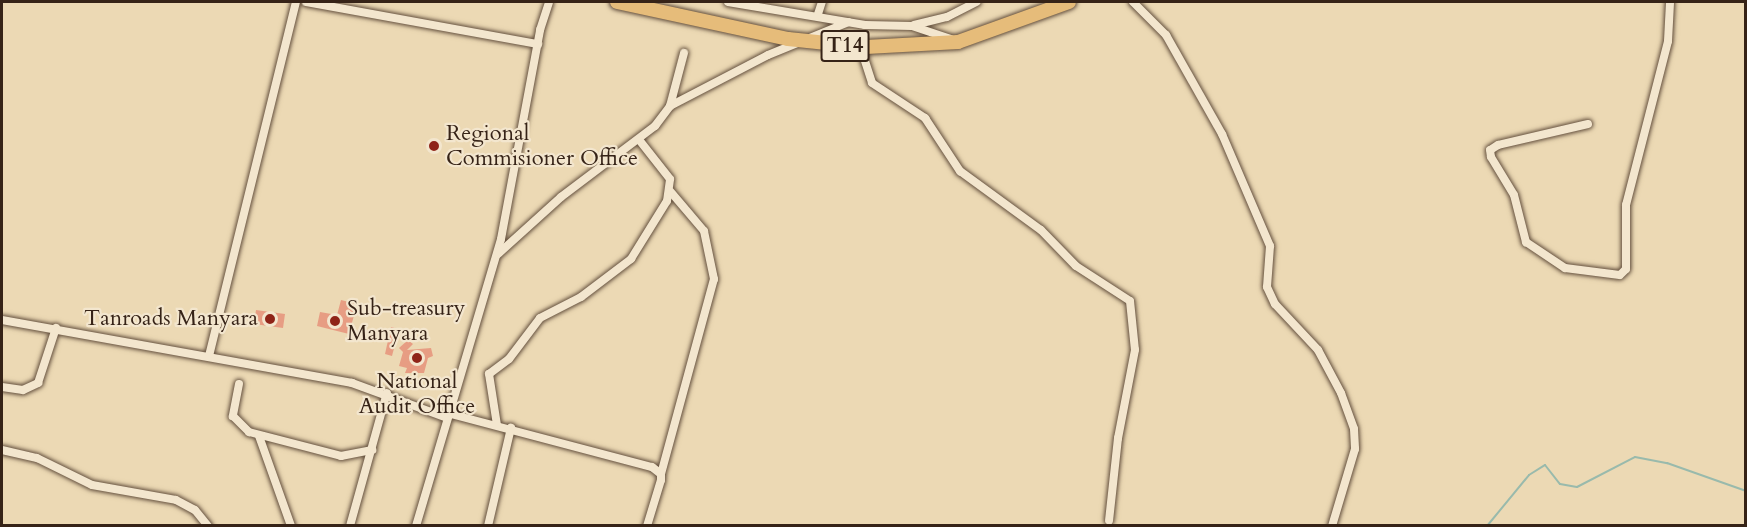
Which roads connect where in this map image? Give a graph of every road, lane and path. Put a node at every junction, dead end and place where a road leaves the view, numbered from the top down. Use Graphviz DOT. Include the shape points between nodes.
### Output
graph roads {
  1 [pos="296,2"];
  2 [pos="306,2"];
  3 [pos="549,2"];
  4 [pos="617,2"];
  5 [pos="728,2"];
  6 [pos="822,2"];
  7 [pos="976,2"];
  8 [pos="1069,2"];
  9 [pos="1133,2"];
  10 [pos="1670,2"];
  11 [pos="773,5"];
  12 [pos="818,14"];
  13 [pos="849,22"];
  14 [pos="912,26"];
  15 [pos="803,42"];
  16 [pos="958,42"];
  17 [pos="538,44"];
  18 [pos="867,47"];
  19 [pos="684,53"];
  20 [pos="670,106"];
  21 [pos="1588,124"];
  22 [pos="640,141"];
  23 [pos="670,191"];
  24 [pos="496,256"];
  25 [pos="2,320"];
  26 [pos="56,328"];
  27 [pos="209,356"];
  28 [pos="239,384"];
  29 [pos="2,387"];
  30 [pos="387,393"];
  31 [pos="446,415"];
  32 [pos="497,425"];
  33 [pos="511,428"];
  34 [pos="259,436"];
  35 [pos="2,450"];
  36 [pos="372,450"];
  37 [pos="661,474"];
  38 [pos="1109,521"];
  39 [pos="208,525"];
  40 [pos="291,525"];
  41 [pos="350,525"];
  42 [pos="416,525"];
  43 [pos="488,525"];
  44 [pos="647,525"];
  45 [pos="1332,525"];
  1 -- 27 [label="street"];
  2 -- 17 [label="street"];
  3 -- 17 [label="street"];
  4 -- 15 [label="highway, T14"];
  5 -- 11 [label="street"];
  6 -- 12 [label="street"];
  7 -- 14 [label="street" via="947,17"];
  8 -- 16 [label="highway, T14"];
  9 -- 45 [label="street" via="1166,36 1222,134 1270,246 1267,287 1275,304 1318,351 1341,393 1354,429 1355,449"];
  10 -- 21 [label="street" via="1665,53 1626,205 1626,268 1620,275 1565,268 1526,242 1514,195 1491,157 1490,150 1498,145"];
  11 -- 12 [label="street"];
  12 -- 13 [label="street"];
  13 -- 14 [label="street"];
  13 -- 15 [label="street"];
  14 -- 16 [label="street"];
  15 -- 18 [label="highway, T14"];
  15 -- 20 [label="street"];
  16 -- 18 [label="highway, T14"];
  17 -- 24 [label="street"];
  18 -- 38 [label="street" via="864,58 872,83 925,118 960,171 1041,230 1076,266 1130,301 1135,350 1115,459"];
  19 -- 20 [label="street"];
  20 -- 22 [label="street"];
  22 -- 23 [label="street" via="670,180"];
  22 -- 24 [label="street" via="561,196"];
  23 -- 32 [label="street" via="631,259 574,302 540,318 509,359 489,374"];
  23 -- 37 [label="street" via="704,231 714,279"];
  24 -- 31 [label="street"];
  25 -- 26 [label="street"];
  26 -- 27 [label="street"];
  26 -- 29 [label="street" via="38,383 23,390"];
  27 -- 30 [label="street"];
  28 -- 34 [label="street" via="233,416 242,428"];
  30 -- 31 [label="street"];
  30 -- 36 [label="street"];
  31 -- 32 [label="street"];
  31 -- 42 [label="street"];
  32 -- 33 [label="street"];
  33 -- 37 [label="street" via="623,456"];
  33 -- 43 [label="street"];
  34 -- 36 [label="street" via="341,456"];
  34 -- 40 [label="street"];
  35 -- 39 [label="street" via="37,458 92,485 176,500"];
  36 -- 41 [label="street"];
  37 -- 44 [label="street"];
}
